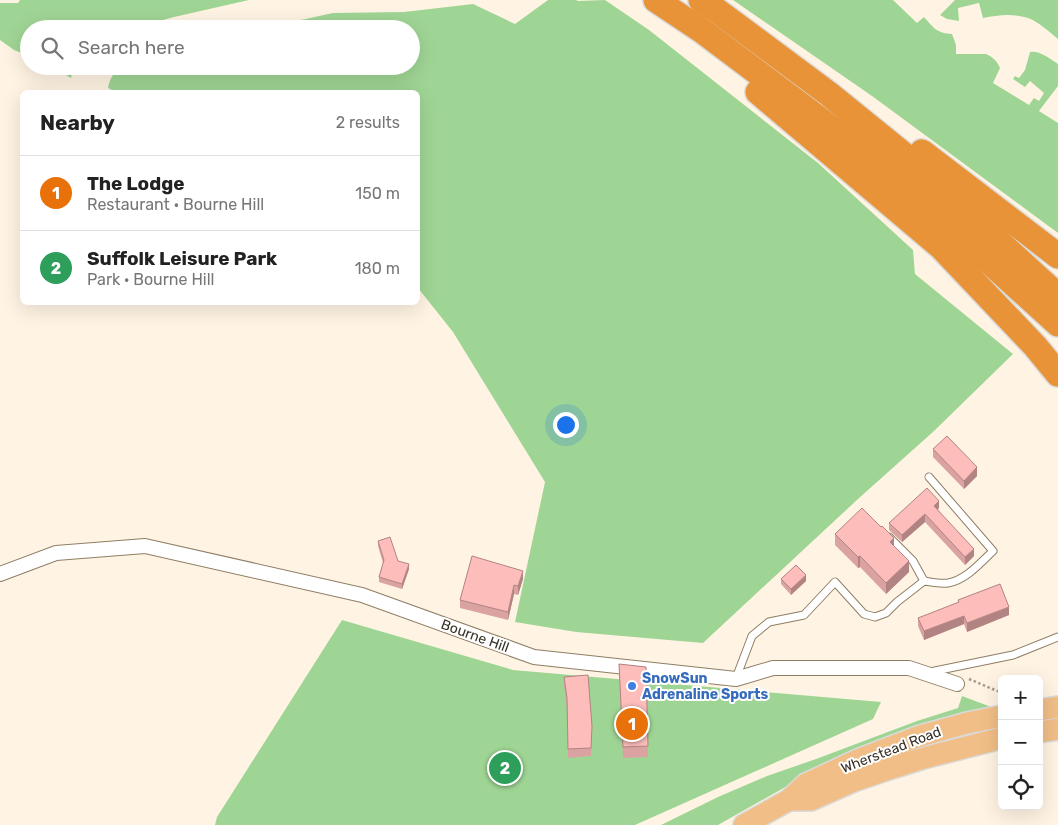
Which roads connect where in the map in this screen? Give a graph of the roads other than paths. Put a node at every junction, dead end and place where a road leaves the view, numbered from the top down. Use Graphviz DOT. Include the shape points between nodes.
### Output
graph roads {
  1 [pos="656,0"];
  2 [pos="701,0"];
  3 [pos="701,30"];
  4 [pos="829,94"];
  5 [pos="1058,256"];
  6 [pos="1058,296"];
  7 [pos="1058,324"];
  8 [pos="1058,374"];
  9 [pos="929,477"];
  10 [pos="886,534"];
  11 [pos="0,574"];
  12 [pos="924,581"];
  13 [pos="1058,638"];
  14 [pos="925,673"];
  15 [pos="736,679"];
  16 [pos="957,684"];
  17 [pos="1058,707"];
  18 [pos="1043,709"];
  19 [pos="998,717"];
  20 [pos="1058,729"];
  21 [pos="1043,731"];
  22 [pos="998,739"];
  23 [pos="788,800"];
  24 [pos="744,825"];
  1 -- 3 [label="highway"];
  2 -- 4 [label="highway"];
  3 -- 7 [label="highway" via="890,172"];
  3 -- 8 [label="highway" via="740,77 941,247"];
  4 -- 5 [label="highway" via="871,113"];
  4 -- 6 [label="highway" via="903,154"];
  9 -- 12 [label="lane" via="993,551 958,580 946,583"];
  10 -- 12 [label="lane" via="913,561"];
  11 -- 15 [label="street, Bourne Hill" via="56,553 145,546 362,595 534,657"];
  12 -- 15 [label="lane" via="886,613 875,617 864,614 836,582 804,615 769,622 752,636"];
  13 -- 14 [label="lane" via="1013,655"];
  14 -- 15 [label="street, Bourne Hill" via="909,668 772,668"];
  14 -- 16 [label="street, Bourne Hill"];
  17 -- 18 [label="main road"];
  19 -- 23 [label="main road, Wherstead Road" via="920,736 860,759 806,784"];
  20 -- 21 [label="main road"];
  22 -- 23 [label="main road, Wherstead Road" via="889,769 811,800"];
  23 -- 24 [label="main road, Wherstead Road"];
}
